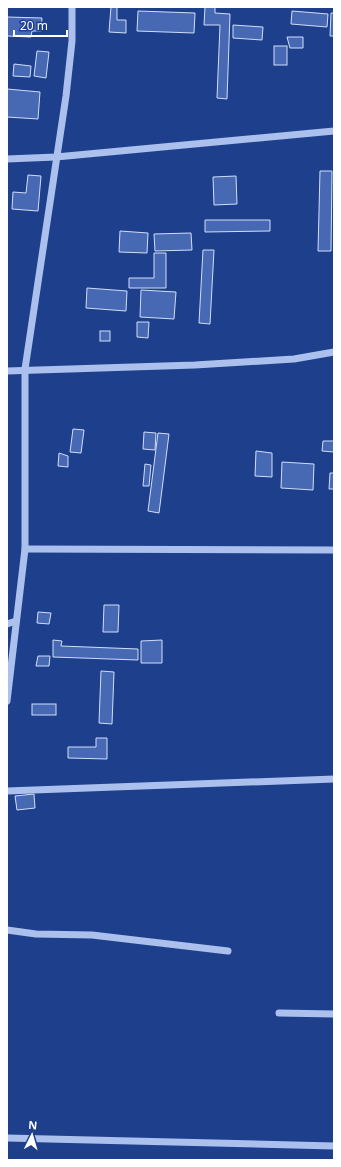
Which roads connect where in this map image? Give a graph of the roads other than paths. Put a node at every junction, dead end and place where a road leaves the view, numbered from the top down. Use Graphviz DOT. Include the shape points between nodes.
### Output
graph roads {
  1 [pos="72,7"];
  2 [pos="334,131"];
  3 [pos="56,157"];
  4 [pos="7,159"];
  5 [pos="334,352"];
  6 [pos="25,370"];
  7 [pos="7,371"];
  8 [pos="25,549"];
  9 [pos="334,550"];
  10 [pos="16,621"];
  11 [pos="7,624"];
  12 [pos="7,701"];
  13 [pos="334,779"];
  14 [pos="7,791"];
  15 [pos="7,930"];
  16 [pos="228,951"];
  17 [pos="279,1013"];
  18 [pos="334,1014"];
  19 [pos="7,1138"];
  20 [pos="334,1146"];
  1 -- 3 [label="street" via="72,41"];
  2 -- 3 [label="street"];
  3 -- 4 [label="street"];
  3 -- 6 [label="street"];
  5 -- 6 [label="street" via="294,359 195,365"];
  6 -- 7 [label="street"];
  6 -- 8 [label="street"];
  8 -- 9 [label="street"];
  8 -- 10 [label="street"];
  10 -- 11 [label="street"];
  10 -- 12 [label="street"];
  13 -- 14 [label="street"];
  15 -- 16 [label="street" via="36,934 92,935"];
  17 -- 18 [label="street"];
  19 -- 20 [label="street"];
}
